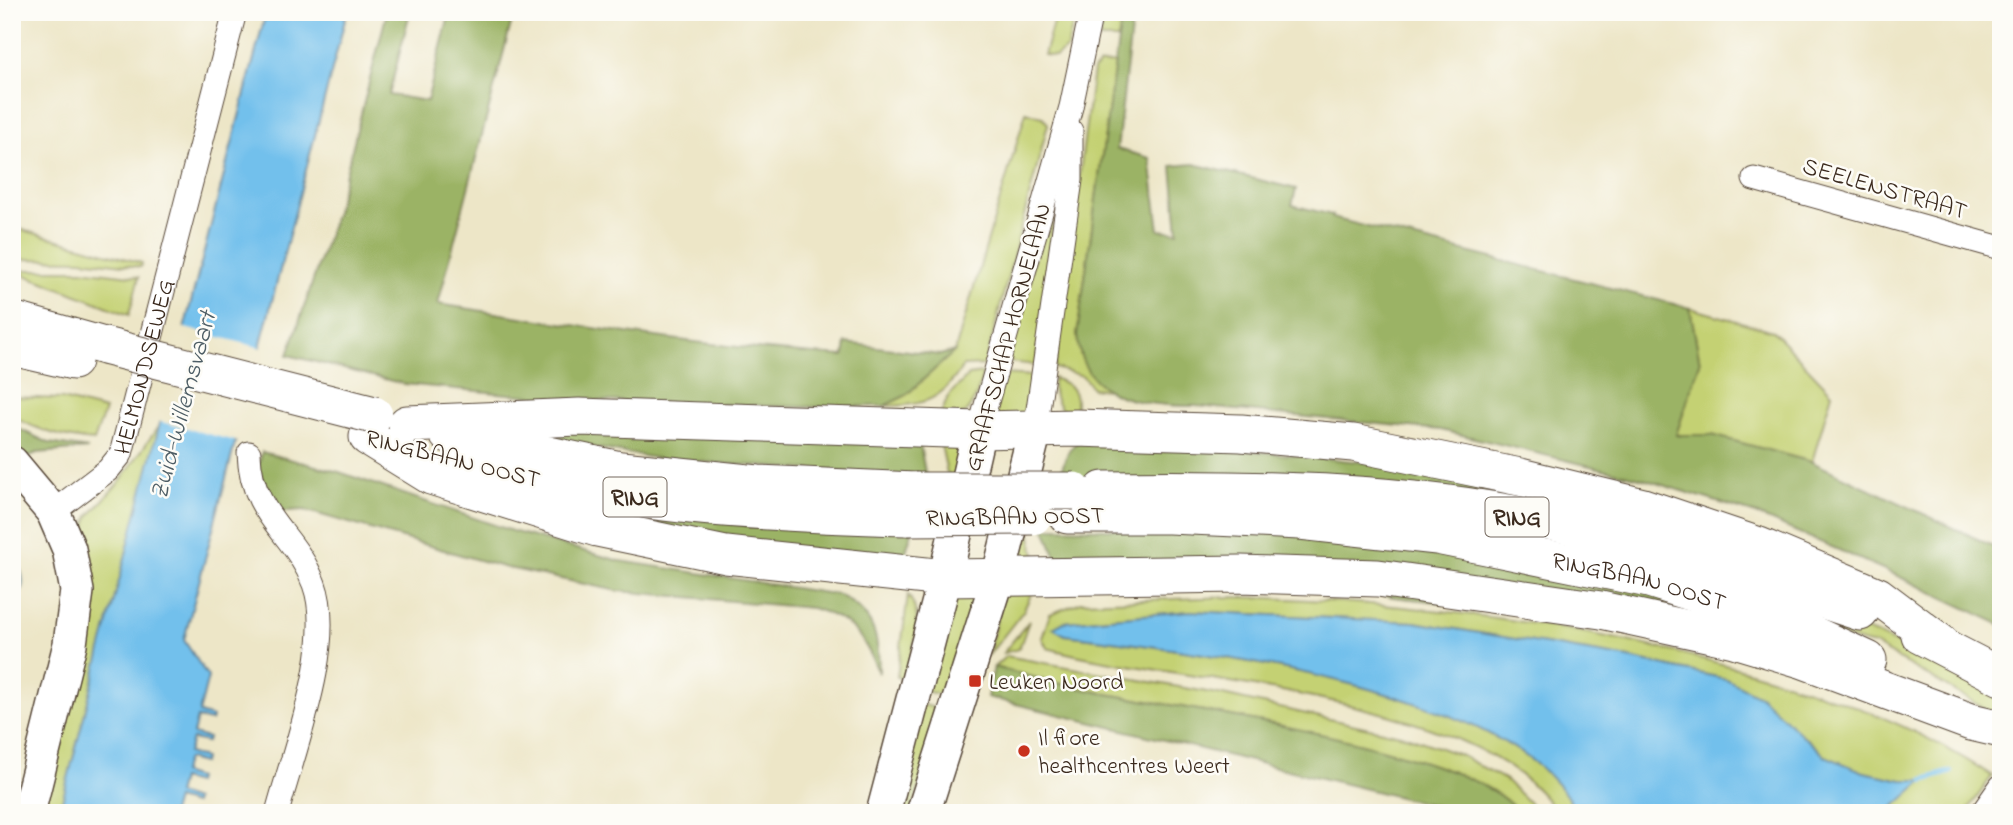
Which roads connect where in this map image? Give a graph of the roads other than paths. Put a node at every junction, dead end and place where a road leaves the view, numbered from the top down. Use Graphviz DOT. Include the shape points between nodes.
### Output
graph roads {
  1 [pos="235,12"];
  2 [pos="1091,12"];
  3 [pos="1071,107"];
  4 [pos="1754,179"];
  5 [pos="2001,248"];
  6 [pos="12,320"];
  7 [pos="12,347"];
  8 [pos="101,356"];
  9 [pos="383,425"];
  10 [pos="979,430"];
  11 [pos="1035,430"];
  12 [pos="249,453"];
  13 [pos="12,463"];
  14 [pos="1070,503"];
  15 [pos="53,512"];
  16 [pos="946,578"];
  17 [pos="998,578"];
  18 [pos="1941,644"];
  19 [pos="2001,677"];
  20 [pos="2001,727"];
  21 [pos="2001,786"];
  22 [pos="28,813"];
  23 [pos="277,813"];
  24 [pos="883,813"];
  25 [pos="923,813"];
  26 [pos="1982,813"];
  1 -- 15 [label="street, HELMONDSEWEG" via="121,454 108,470"];
  2 -- 3 [label="street, GRAAFSCHAP HORNELAAN"];
  3 -- 10 [label="street, GRAAFSCHAP HORNELAAN"];
  3 -- 11 [label="street, GRAAFSCHAP HORNELAAN" via="1071,180"];
  4 -- 5 [label="street, SEELENSTRAAT"];
  6 -- 8 [label="main road, RINGBAAN OOST / RING"];
  7 -- 8 [label="main road, RINGBAAN OOST / RING"];
  8 -- 9 [label="main road, RINGBAAN OOST / RING"];
  9 -- 10 [label="main road" via="579,417"];
  9 -- 14 [label="main road, RINGBAAN OOST / RING, bridge" via="492,472 755,513 911,504"];
  9 -- 16 [label="main road" via="431,476 597,528 726,555"];
  10 -- 11 [label="main road"];
  10 -- 16 [label="street, GRAAFSCHAP HORNELAAN"];
  11 -- 17 [label="street, GRAAFSCHAP HORNELAAN"];
  11 -- 18 [label="main road" via="1241,433 1353,443 1520,477 1643,507 1759,545 1878,596"];
  12 -- 23 [label="street" via="250,477 260,504 314,582 322,614 316,666"];
  13 -- 15 [label="street"];
  14 -- 18 [label="main road, RINGBAAN OOST / RING" via="1318,493 1454,505 1578,527 1754,577 1877,617"];
  14 -- 20 [label="main road, RINGBAAN OOST / RING" via="1168,516 1314,523 1437,536 1649,579 1781,620 1980,710"];
  15 -- 22 [label="street" via="69,549 77,591 71,644"];
  16 -- 17 [label="main road"];
  16 -- 24 [label="street, GRAAFSCHAP HORNELAAN"];
  17 -- 20 [label="main road" via="1241,574 1378,578 1601,610 1734,639 1970,722"];
  17 -- 25 [label="street, GRAAFSCHAP HORNELAAN"];
  18 -- 19 [label="main road, RINGBAAN OOST / RING"];
  21 -- 26 [label="street"];
}
